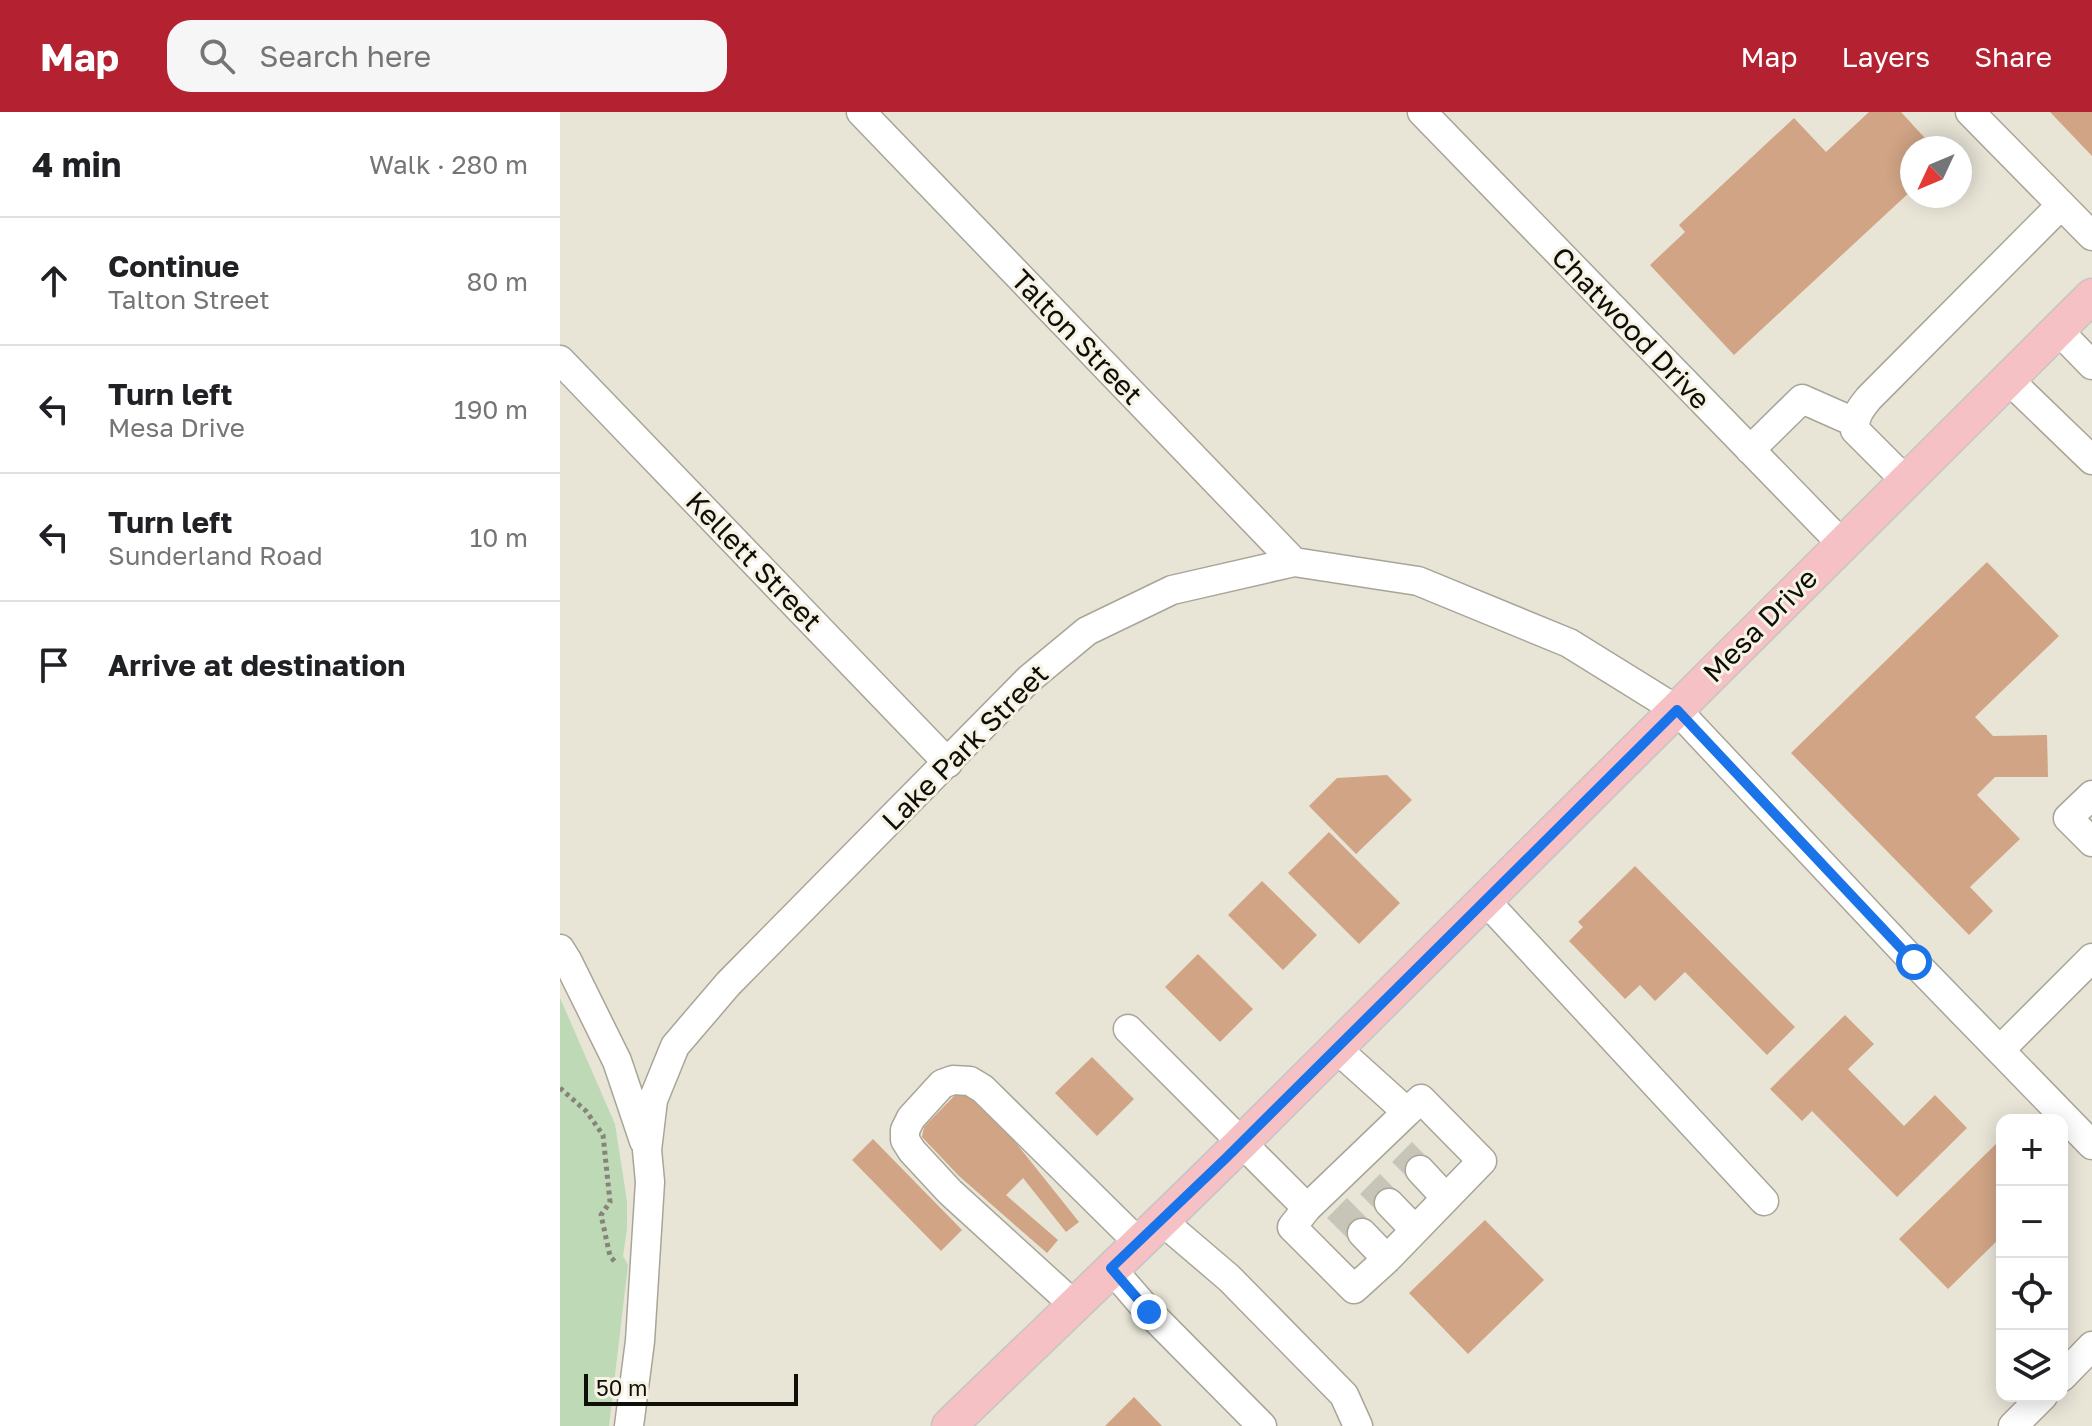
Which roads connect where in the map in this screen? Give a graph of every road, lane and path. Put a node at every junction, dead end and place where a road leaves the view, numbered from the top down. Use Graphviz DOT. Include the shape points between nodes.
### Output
graph roads {
  1 [pos="861,112"];
  2 [pos="1422,112"];
  3 [pos="1970,112"];
  4 [pos="2061,205"];
  5 [pos="2092,236"];
  6 [pos="2092,296"];
  7 [pos="2058,330"];
  8 [pos="560,360"];
  9 [pos="2092,365"];
  10 [pos="2008,379"];
  11 [pos="1854,422"];
  12 [pos="1750,450"];
  13 [pos="2092,460"];
  14 [pos="1905,480"];
  15 [pos="1841,543"];
  16 [pos="1294,562"];
  17 [pos="1677,710"];
  18 [pos="948,763"];
  19 [pos="2092,795"];
  20 [pos="2092,842"];
  21 [pos="1485,900"];
  22 [pos="560,949"];
  23 [pos="2092,958"];
  24 [pos="1128,1029"];
  25 [pos="1336,1048"];
  26 [pos="2000,1050"];
  27 [pos="560,1088"];
  28 [pos="1407,1112"];
  29 [pos="1240,1144"];
  30 [pos="2092,1145"];
  31 [pos="647,1150"];
  32 [pos="1402,1152"];
  33 [pos="1370,1184"];
  34 [pos="1446,1198"];
  35 [pos="1764,1201"];
  36 [pos="1322,1203"];
  37 [pos="1415,1230"];
  38 [pos="1150,1231"];
  39 [pos="1362,1233"];
  40 [pos="1387,1259"];
  41 [pos="620,1268"];
  42 [pos="1111,1268"];
  43 [pos="1074,1305"];
  44 [pos="2092,1346"];
  45 [pos="2068,1371"];
  46 [pos="2037,1402"];
  47 [pos="629,1426"];
  48 [pos="949,1426"];
  49 [pos="1262,1426"];
  50 [pos="1358,1426"];
  51 [pos="2013,1426"];
  1 -- 16 [label="street, Talton Street"];
  2 -- 12 [label="street, Chatwood Drive"];
  3 -- 4 [label="street"];
  4 -- 5 [label="street"];
  4 -- 11 [label="street" via="1869,398"];
  6 -- 7 [label="main road, Mesa Drive"];
  7 -- 9 [label="street"];
  7 -- 10 [label="main road, Mesa Drive"];
  8 -- 18 [label="street, Kellett Street"];
  10 -- 13 [label="street"];
  10 -- 14 [label="main road, Mesa Drive"];
  11 -- 12 [label="street" via="1802,399"];
  11 -- 14 [label="street" via="1855,430"];
  12 -- 15 [label="street, Chatwood Drive"];
  14 -- 15 [label="main road, Mesa Drive"];
  15 -- 17 [label="main road, Mesa Drive"];
  16 -- 17 [label="street, Lake Park Street" via="1418,581 1569,643"];
  16 -- 18 [label="street, Lake Park Street" via="1172,590 1087,631 1029,679"];
  17 -- 21 [label="main road, Mesa Drive"];
  17 -- 26 [label="street"];
  18 -- 31 [label="street, Lake Park Street" via="728,984 675,1046 653,1100"];
  19 -- 20 [label="street" via="2068,818"];
  21 -- 25 [label="main road, Mesa Drive"];
  21 -- 35 [label="street"];
  22 -- 31 [label="street" via="617,1061"];
  23 -- 26 [label="street"];
  24 -- 29 [label="street"];
  25 -- 28 [label="street"];
  25 -- 29 [label="main road, Mesa Drive"];
  26 -- 30 [label="street"];
  27 -- 41 [label="path" via="603,1135 610,1202 601,1215 610,1256"];
  28 -- 32 [label="street"];
  28 -- 34 [label="street" via="1421,1099 1482,1161"];
  29 -- 36 [label="street"];
  29 -- 38 [label="main road, Mesa Drive"];
  31 -- 47 [label="street, Lake Park Street" via="650,1182 640,1341"];
  32 -- 33 [label="street"];
  32 -- 34 [label="street"];
  33 -- 36 [label="street"];
  33 -- 37 [label="street"];
  34 -- 37 [label="street"];
  36 -- 40 [label="street" via="1292,1227 1354,1289"];
  37 -- 40 [label="street"];
  38 -- 42 [label="main road, Mesa Drive"];
  38 -- 43 [label="street" via="983,1089 970,1081 942,1084 911,1118 905,1140 950,1192"];
  38 -- 50 [label="street" via="1229,1278 1344,1395"];
  39 -- 40 [label="street"];
  42 -- 43 [label="main road, Mesa Drive"];
  42 -- 49 [label="street"];
  43 -- 48 [label="main road, Mesa Drive"];
  44 -- 45 [label="street"];
  46 -- 51 [label="street"];
}
